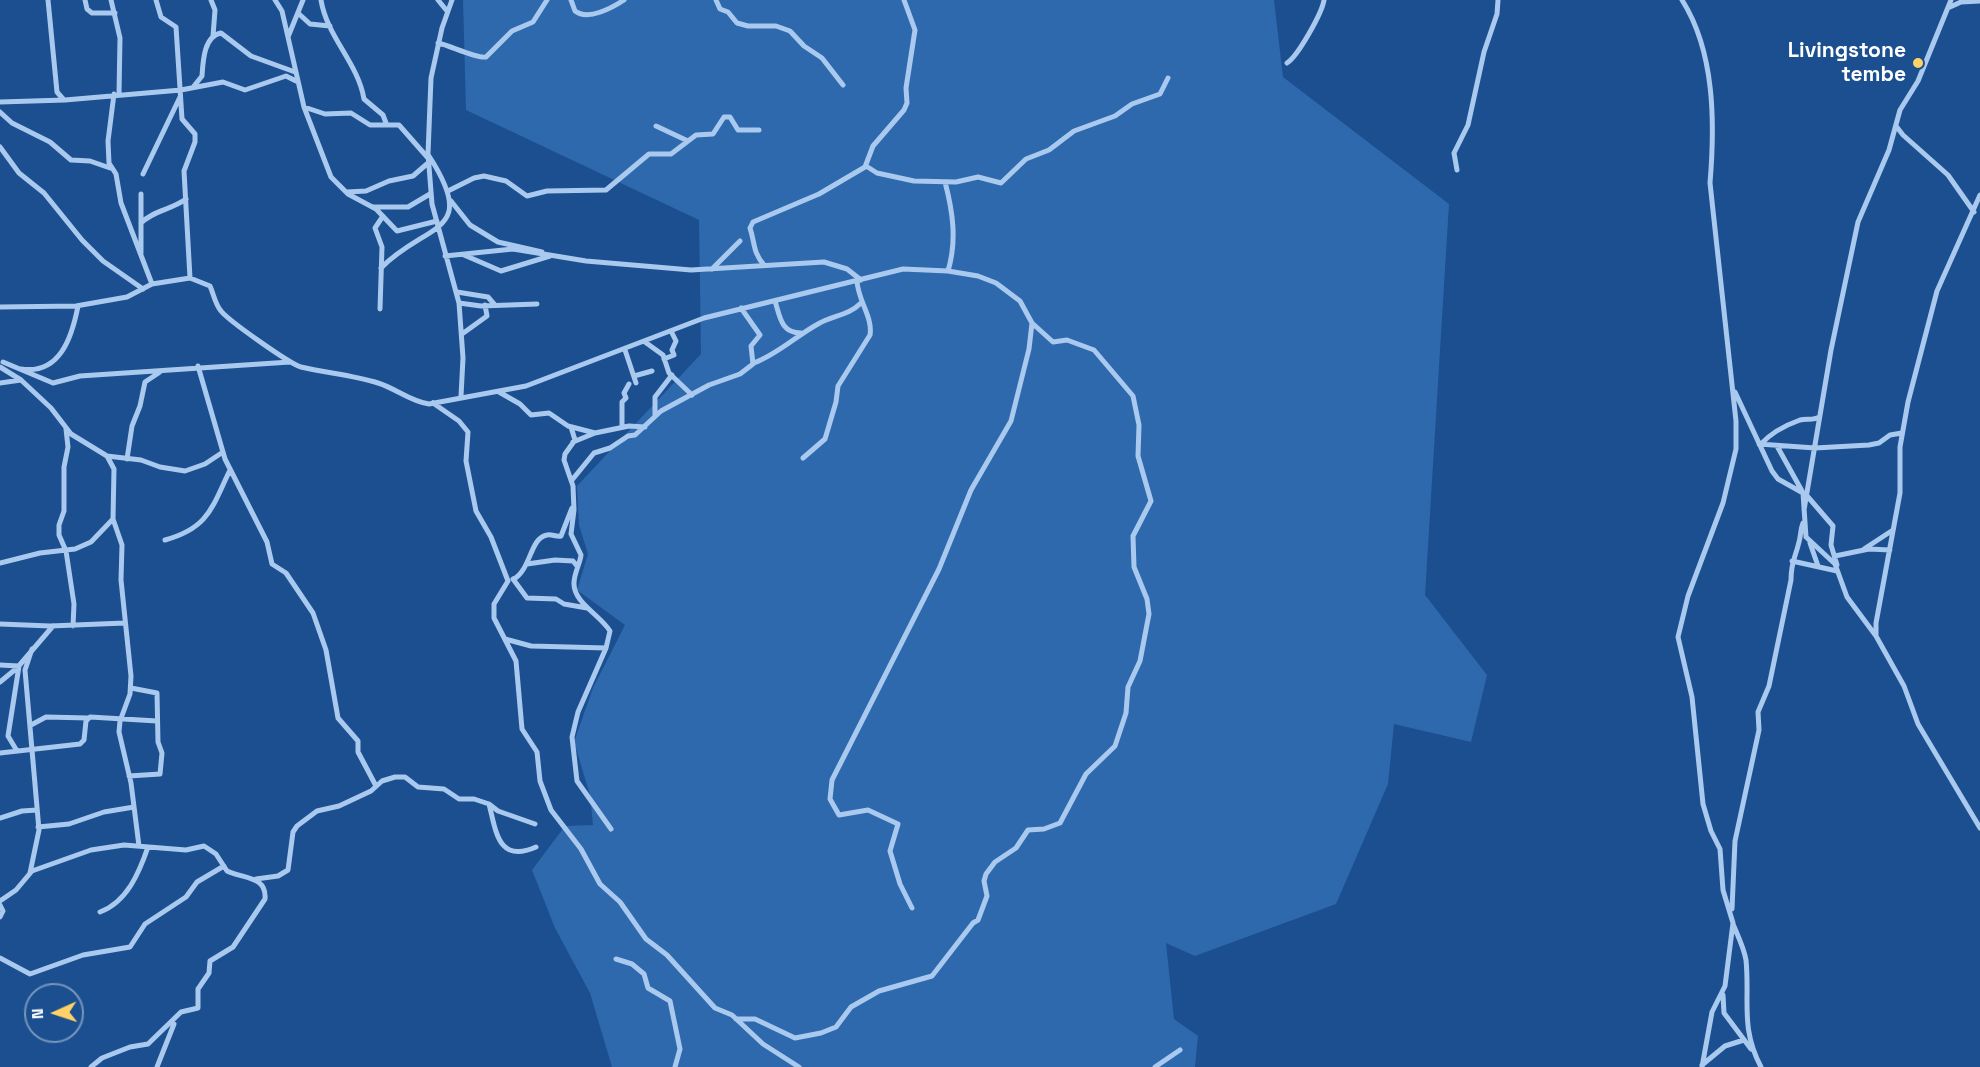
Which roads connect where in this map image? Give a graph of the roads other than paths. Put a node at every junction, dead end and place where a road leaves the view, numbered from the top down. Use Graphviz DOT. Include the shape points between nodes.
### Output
graph roads {
  1 [pos="48,0"];
  2 [pos="86,0"];
  3 [pos="111,0"];
  4 [pos="156,0"];
  5 [pos="211,0"];
  6 [pos="303,0"];
  7 [pos="321,0"];
  8 [pos="438,0"];
  9 [pos="452,0"];
  10 [pos="547,0"];
  11 [pos="571,0"];
  12 [pos="624,0"];
  13 [pos="716,0"];
  14 [pos="904,0"];
  15 [pos="1324,0"];
  16 [pos="1498,0"];
  17 [pos="1682,0"];
  18 [pos="1951,0"];
  19 [pos="1980,1"];
  20 [pos="278,2"];
  21 [pos="1949,7"];
  22 [pos="447,11"];
  23 [pos="115,13"];
  24 [pos="298,13"];
  25 [pos="330,26"];
  26 [pos="213,36"];
  27 [pos="288,39"];
  28 [pos="438,43"];
  29 [pos="1287,63"];
  30 [pos="295,72"];
  31 [pos="1168,78"];
  32 [pos="298,82"];
  33 [pos="843,84"];
  34 [pos="192,87"];
  35 [pos="181,92"];
  36 [pos="116,94"];
  37 [pos="64,100"];
  38 [pos="0,102"];
  39 [pos="304,108"];
  40 [pos="0,112"];
  41 [pos="386,123"];
  42 [pos="656,126"];
  43 [pos="1896,126"];
  44 [pos="759,130"];
  45 [pos="688,141"];
  46 [pos="0,147"];
  47 [pos="428,159"];
  48 [pos="866,166"];
  49 [pos="111,168"];
  50 [pos="1457,170"];
  51 [pos="143,174"];
  52 [pos="945,182"];
  53 [pos="448,191"];
  54 [pos="345,192"];
  55 [pos="141,194"];
  56 [pos="430,194"];
  57 [pos="186,199"];
  58 [pos="1979,200"];
  59 [pos="451,201"];
  60 [pos="373,207"];
  61 [pos="1974,212"];
  62 [pos="383,216"];
  63 [pos="437,221"];
  64 [pos="141,224"];
  65 [pos="439,228"];
  66 [pos="740,241"];
  67 [pos="462,254"];
  68 [pos="556,255"];
  69 [pos="445,256"];
  70 [pos="141,258"];
  71 [pos="764,265"];
  72 [pos="381,268"];
  73 [pos="712,269"];
  74 [pos="948,271"];
  75 [pos="190,279"];
  76 [pos="859,281"];
  77 [pos="152,284"];
  78 [pos="143,289"];
  79 [pos="457,292"];
  80 [pos="775,301"];
  81 [pos="459,303"];
  82 [pos="861,303"];
  83 [pos="494,304"];
  84 [pos="537,304"];
  85 [pos="485,305"];
  86 [pos="78,306"];
  87 [pos="0,307"];
  88 [pos="741,308"];
  89 [pos="380,309"];
  90 [pos="1032,324"];
  91 [pos="671,331"];
  92 [pos="801,333"];
  93 [pos="462,334"];
  94 [pos="645,342"];
  95 [pos="625,350"];
  96 [pos="664,359"];
  97 [pos="290,362"];
  98 [pos="1,363"];
  99 [pos="754,363"];
  100 [pos="198,366"];
  101 [pos="163,371"];
  102 [pos="652,371"];
  103 [pos="672,375"];
  104 [pos="634,376"];
  105 [pos="21,380"];
  106 [pos="0,382"];
  107 [pos="636,383"];
  108 [pos="629,384"];
  109 [pos="1733,386"];
  110 [pos="499,392"];
  111 [pos="692,395"];
  112 [pos="461,396"];
  113 [pos="432,403"];
  114 [pos="655,416"];
  115 [pos="1820,416"];
  116 [pos="571,427"];
  117 [pos="622,427"];
  118 [pos="645,427"];
  119 [pos="66,428"];
  120 [pos="595,433"];
  121 [pos="1902,433"];
  122 [pos="573,442"];
  123 [pos="1760,444"];
  124 [pos="1777,446"];
  125 [pos="1815,448"];
  126 [pos="223,452"];
  127 [pos="107,456"];
  128 [pos="803,458"];
  129 [pos="127,459"];
  130 [pos="230,470"];
  131 [pos="572,480"];
  132 [pos="1805,493"];
  133 [pos="574,504"];
  134 [pos="113,519"];
  135 [pos="1803,523"];
  136 [pos="1893,531"];
  137 [pos="165,540"];
  138 [pos="1808,540"];
  139 [pos="1860,550"];
  140 [pos="1890,550"];
  141 [pos="66,551"];
  142 [pos="1835,556"];
  143 [pos="1792,561"];
  144 [pos="0,563"];
  145 [pos="527,564"];
  146 [pos="577,566"];
  147 [pos="1818,566"];
  148 [pos="1837,570"];
  149 [pos="505,572"];
  150 [pos="514,579"];
  151 [pos="590,608"];
  152 [pos="125,623"];
  153 [pos="0,624"];
  154 [pos="52,626"];
  155 [pos="74,626"];
  156 [pos="1876,636"];
  157 [pos="505,639"];
  158 [pos="606,648"];
  159 [pos="32,649"];
  160 [pos="0,665"];
  161 [pos="19,666"];
  162 [pos="0,682"];
  163 [pos="131,688"];
  164 [pos="122,717"];
  165 [pos="88,718"];
  166 [pos="157,721"];
  167 [pos="31,725"];
  168 [pos="30,748"];
  169 [pos="17,751"];
  170 [pos="0,753"];
  171 [pos="129,776"];
  172 [pos="376,786"];
  173 [pos="489,804"];
  174 [pos="134,807"];
  175 [pos="37,810"];
  176 [pos="0,818"];
  177 [pos="535,824"];
  178 [pos="38,827"];
  179 [pos="1980,828"];
  180 [pos="611,829"];
  181 [pos="139,846"];
  182 [pos="148,847"];
  183 [pos="536,847"];
  184 [pos="224,866"];
  185 [pos="30,873"];
  186 [pos="256,879"];
  187 [pos="0,903"];
  188 [pos="912,908"];
  189 [pos="100,912"];
  190 [pos="0,917"];
  191 [pos="1733,921"];
  192 [pos="0,958"];
  193 [pos="616,959"];
  194 [pos="1724,991"];
  195 [pos="736,1019"];
  196 [pos="175,1020"];
  197 [pos="1744,1040"];
  198 [pos="1180,1050"];
  199 [pos="1754,1052"];
  200 [pos="99,1061"];
  201 [pos="1702,1066"];
  202 [pos="91,1067"];
  203 [pos="104,1067"];
  204 [pos="158,1067"];
  205 [pos="675,1067"];
  206 [pos="799,1067"];
  207 [pos="1155,1067"];
  208 [pos="1761,1067"];
  1 -- 37 [label="street" via="57,92"];
  2 -- 23 [label="street" via="92,13"];
  3 -- 23 [label="street"];
  4 -- 35 [label="street" via="161,18 176,27"];
  5 -- 26 [label="street" via="215,10"];
  6 -- 24 [label="street"];
  7 -- 25 [label="street"];
  8 -- 22 [label="street"];
  9 -- 22 [label="street"];
  10 -- 28 [label="street" via="533,22 512,31 486,57"];
  11 -- 12 [label="street" via="575,11 582,15"];
  13 -- 33 [label="street" via="720,9 737,22 789,31 822,58"];
  14 -- 48 [label="street" via="915,30 907,103 873,146"];
  15 -- 29 [label="street" via="1320,16 1296,56"];
  16 -- 50 [label="street" via="1468,125 1454,153"];
  17 -- 109 [label="street" via="1696,23 1706,63 1712,147 1710,183"];
  18 -- 21 [label="street"];
  19 -- 21 [label="street"];
  20 -- 27 [label="street"];
  21 -- 43 [label="street"];
  22 -- 28 [label="street"];
  23 -- 36 [label="street" via="120,38"];
  24 -- 25 [label="street" via="310,24"];
  24 -- 27 [label="street"];
  25 -- 41 [label="street" via="347,62 362,82 364,99 383,115"];
  26 -- 30 [label="street" via="225,33 250,56"];
  26 -- 34 [label="street" via="203,62 202,78"];
  27 -- 30 [label="street"];
  28 -- 47 [label="street" via="431,78"];
  30 -- 32 [label="street"];
  31 -- 52 [label="street" via="1160,94 1074,131 1048,150 1026,159 1005,182 978,177"];
  32 -- 34 [label="street" via="286,76 248,90 227,82"];
  32 -- 39 [label="street"];
  34 -- 35 [label="street"];
  35 -- 36 [label="street"];
  35 -- 51 [label="street"];
  35 -- 57 [label="street" via="183,121 195,132 196,140 185,168"];
  36 -- 37 [label="street"];
  36 -- 49 [label="street" via="108,141"];
  37 -- 38 [label="street"];
  39 -- 41 [label="street" via="326,114 351,113 370,125"];
  39 -- 54 [label="street" via="331,177"];
  40 -- 49 [label="street" via="12,123 50,142 71,160"];
  41 -- 47 [label="street" via="403,127"];
  42 -- 45 [label="street"];
  43 -- 61 [label="street" via="1948,175"];
  43 -- 115 [label="street" via="1855,233"];
  44 -- 45 [label="street" via="738,130 725,116 713,134 696,135"];
  45 -- 53 [label="street" via="671,154 647,155 627,175 601,191 547,191 527,196 506,181 484,176"];
  46 -- 78 [label="street" via="82,240"];
  47 -- 53 [label="street"];
  47 -- 54 [label="street" via="413,176 366,191"];
  47 -- 56 [label="street"];
  48 -- 52 [label="street" via="877,173 914,181"];
  48 -- 71 [label="street" via="819,194 753,222 753,250"];
  49 -- 70 [label="street"];
  52 -- 74 [label="street" via="954,247"];
  53 -- 59 [label="street"];
  54 -- 60 [label="street"];
  55 -- 64 [label="street"];
  56 -- 60 [label="street" via="408,207"];
  56 -- 63 [label="street"];
  57 -- 64 [label="street" via="151,214"];
  57 -- 75 [label="street"];
  58 -- 61 [label="street"];
  59 -- 65 [label="street" via="447,218"];
  59 -- 68 [label="street" via="474,228 498,242"];
  60 -- 62 [label="street"];
  61 -- 121 [label="street" via="1937,291"];
  62 -- 63 [label="street" via="393,230 401,232"];
  62 -- 72 [label="street" via="375,228 382,248"];
  63 -- 65 [label="street"];
  64 -- 70 [label="street"];
  65 -- 69 [label="street"];
  65 -- 72 [label="street" via="404,248"];
  66 -- 73 [label="street"];
  67 -- 68 [label="street" via="513,249"];
  67 -- 68 [label="street" via="501,271"];
  67 -- 69 [label="street"];
  68 -- 73 [label="street" via="586,261"];
  69 -- 79 [label="street"];
  70 -- 77 [label="street"];
  71 -- 73 [label="street"];
  71 -- 76 [label="street" via="832,263"];
  72 -- 89 [label="street"];
  74 -- 76 [label="street" via="903,269"];
  74 -- 90 [label="street" via="978,276 1008,290 1026,308"];
  75 -- 77 [label="street"];
  75 -- 97 [label="street" via="207,283 223,313"];
  76 -- 80 [label="street"];
  76 -- 82 [label="street"];
  77 -- 78 [label="street"];
  78 -- 86 [label="street" via="127,297"];
  79 -- 81 [label="street"];
  79 -- 83 [label="street" via="488,297"];
  80 -- 88 [label="street"];
  80 -- 92 [label="street" via="783,326"];
  81 -- 85 [label="street"];
  81 -- 93 [label="street"];
  82 -- 92 [label="street"];
  82 -- 128 [label="street" via="871,327 868,340 838,386 825,439"];
  83 -- 84 [label="street"];
  83 -- 85 [label="street"];
  85 -- 93 [label="street" via="487,316"];
  86 -- 87 [label="street"];
  86 -- 98 [label="street" via="66,348 53,362 30,370"];
  88 -- 91 [label="street"];
  88 -- 99 [label="street" via="760,335 751,346"];
  90 -- 188 [label="street" via="1029,349 1005,434 971,490 939,569 854,732 829,790 839,815 868,810 898,824 890,852"];
  90 -- 195 [label="street" via="1053,342 1068,340 1097,352 1133,396 1138,456 1151,501 1133,536 1133,563 1148,603 1149,621 1115,746 1086,774 1060,823 1028,830 1016,848 989,868 984,881 987,895 978,920 932,976 879,991 851,1007 836,1027 810,1037 795,1038 755,1019"];
  91 -- 94 [label="street"];
  91 -- 96 [label="street" via="676,341 674,355"];
  92 -- 99 [label="street" via="781,350"];
  93 -- 112 [label="street"];
  94 -- 95 [label="street"];
  94 -- 96 [label="street"];
  95 -- 104 [label="street"];
  95 -- 110 [label="street"];
  96 -- 103 [label="street"];
  97 -- 100 [label="street"];
  97 -- 113 [label="street" via="357,376 418,402"];
  98 -- 101 [label="street" via="53,383 80,376"];
  98 -- 105 [label="street"];
  99 -- 111 [label="street" via="740,374"];
  100 -- 101 [label="street"];
  100 -- 126 [label="street"];
  101 -- 129 [label="street" via="145,382"];
  102 -- 104 [label="street"];
  103 -- 111 [label="street"];
  103 -- 114 [label="street" via="655,397"];
  104 -- 107 [label="street"];
  105 -- 106 [label="street"];
  105 -- 119 [label="street"];
  108 -- 117 [label="street" via="622,402"];
  109 -- 123 [label="street"];
  109 -- 191 [label="street" via="1736,443 1730,476 1688,596 1678,637 1692,697 1703,804 1720,849 1723,890"];
  110 -- 112 [label="street"];
  110 -- 116 [label="street" via="531,415 549,413"];
  111 -- 114 [label="street"];
  112 -- 113 [label="street"];
  113 -- 149 [label="street" via="468,432 466,461 476,511"];
  114 -- 118 [label="street"];
  115 -- 123 [label="street" via="1816,420 1798,421"];
  115 -- 125 [label="street"];
  116 -- 120 [label="street"];
  116 -- 122 [label="street"];
  117 -- 118 [label="street"];
  117 -- 120 [label="street"];
  118 -- 131 [label="street" via="594,453"];
  119 -- 127 [label="street"];
  119 -- 141 [label="street" via="64,511 59,527"];
  120 -- 122 [label="street"];
  121 -- 125 [label="street" via="1874,444"];
  121 -- 136 [label="street" via="1900,493"];
  122 -- 131 [label="street" via="564,457"];
  123 -- 124 [label="street"];
  123 -- 132 [label="street" via="1778,479"];
  124 -- 125 [label="street"];
  124 -- 132 [label="street"];
  125 -- 132 [label="street"];
  126 -- 129 [label="street" via="185,471"];
  126 -- 130 [label="street"];
  127 -- 129 [label="street"];
  127 -- 134 [label="street" via="114,469"];
  130 -- 137 [label="street" via="208,516 186,534"];
  130 -- 172 [label="street" via="267,542 272,564 286,573 313,613 326,650 338,718 358,741 358,752"];
  131 -- 133 [label="street"];
  132 -- 135 [label="street"];
  132 -- 142 [label="street" via="1833,526 1831,545"];
  133 -- 145 [label="street" via="561,536 538,539"];
  133 -- 146 [label="street" via="570,533 580,552"];
  134 -- 141 [label="street" via="91,542"];
  134 -- 152 [label="street" via="122,545"];
  135 -- 138 [label="street"];
  135 -- 143 [label="street"];
  136 -- 139 [label="street"];
  136 -- 140 [label="street"];
  138 -- 147 [label="street"];
  138 -- 148 [label="street" via="1831,557"];
  139 -- 140 [label="street"];
  139 -- 142 [label="street"];
  140 -- 156 [label="street"];
  141 -- 144 [label="street" via="40,552"];
  141 -- 155 [label="street"];
  142 -- 148 [label="street"];
  143 -- 147 [label="street"];
  143 -- 191 [label="street" via="1769,686 1758,712 1759,730 1735,842"];
  145 -- 146 [label="street" via="555,560 573,561"];
  145 -- 150 [label="street"];
  146 -- 151 [label="street" via="574,588 577,597"];
  147 -- 148 [label="street"];
  148 -- 156 [label="street" via="1846,597"];
  149 -- 150 [label="street"];
  149 -- 157 [label="street" via="508,580 493,609"];
  150 -- 151 [label="street" via="527,598 556,599 563,604"];
  151 -- 158 [label="street" via="610,630"];
  152 -- 155 [label="street"];
  152 -- 163 [label="street"];
  153 -- 154 [label="street"];
  154 -- 155 [label="street"];
  154 -- 159 [label="street"];
  156 -- 179 [label="street" via="1904,686 1918,724"];
  157 -- 158 [label="street" via="531,646"];
  157 -- 195 [label="street" via="517,665 522,729 537,752 540,781 551,810 581,849 600,884 620,902 635,927 667,955 715,1008"];
  158 -- 180 [label="street" via="582,702 572,737 577,781"];
  159 -- 161 [label="street"];
  159 -- 167 [label="street" via="25,670"];
  160 -- 161 [label="street"];
  161 -- 162 [label="street"];
  161 -- 169 [label="street" via="8,736"];
  163 -- 164 [label="street"];
  163 -- 166 [label="street" via="157,691"];
  164 -- 165 [label="street"];
  164 -- 166 [label="street"];
  164 -- 171 [label="street" via="121,744"];
  165 -- 167 [label="street" via="46,717"];
  165 -- 168 [label="street" via="82,743"];
  166 -- 171 [label="street" via="161,773"];
  167 -- 168 [label="street"];
  168 -- 169 [label="street"];
  168 -- 175 [label="street"];
  169 -- 170 [label="street"];
  171 -- 174 [label="street"];
  172 -- 173 [label="street" via="405,777 418,786 444,789 459,800"];
  172 -- 186 [label="street" via="371,792 307,818 293,832 288,870 278,876"];
  173 -- 177 [label="street"];
  173 -- 183 [label="street" via="503,846 520,852"];
  174 -- 178 [label="street" via="69,824"];
  174 -- 181 [label="street"];
  175 -- 176 [label="street"];
  175 -- 178 [label="street"];
  178 -- 185 [label="street"];
  181 -- 182 [label="street"];
  181 -- 185 [label="street" via="99,848"];
  182 -- 184 [label="street" via="186,850 203,846 216,854"];
  182 -- 189 [label="street" via="124,895 113,907"];
  184 -- 186 [label="street" via="232,873"];
  184 -- 192 [label="street" via="197,882 186,897 145,924 130,948 76,957 30,974"];
  185 -- 187 [label="street"];
  186 -- 196 [label="street" via="263,886 264,902 234,947 210,961 209,973 198,989 198,1008 183,1011"];
  187 -- 190 [label="street"];
  191 -- 194 [label="street"];
  191 -- 199 [label="street" via="1746,960 1745,1011"];
  193 -- 205 [label="street" via="632,964 644,975 648,988 670,1001 680,1049"];
  194 -- 197 [label="street" via="1724,1013"];
  194 -- 201 [label="street" via="1712,1012"];
  195 -- 206 [label="street" via="763,1044"];
  196 -- 200 [label="street" via="148,1044 130,1047"];
  196 -- 204 [label="street"];
  197 -- 199 [label="street"];
  197 -- 201 [label="street" via="1725,1046"];
  198 -- 207 [label="street"];
  199 -- 208 [label="street"];
  200 -- 202 [label="street"];
  200 -- 203 [label="street"];
}
